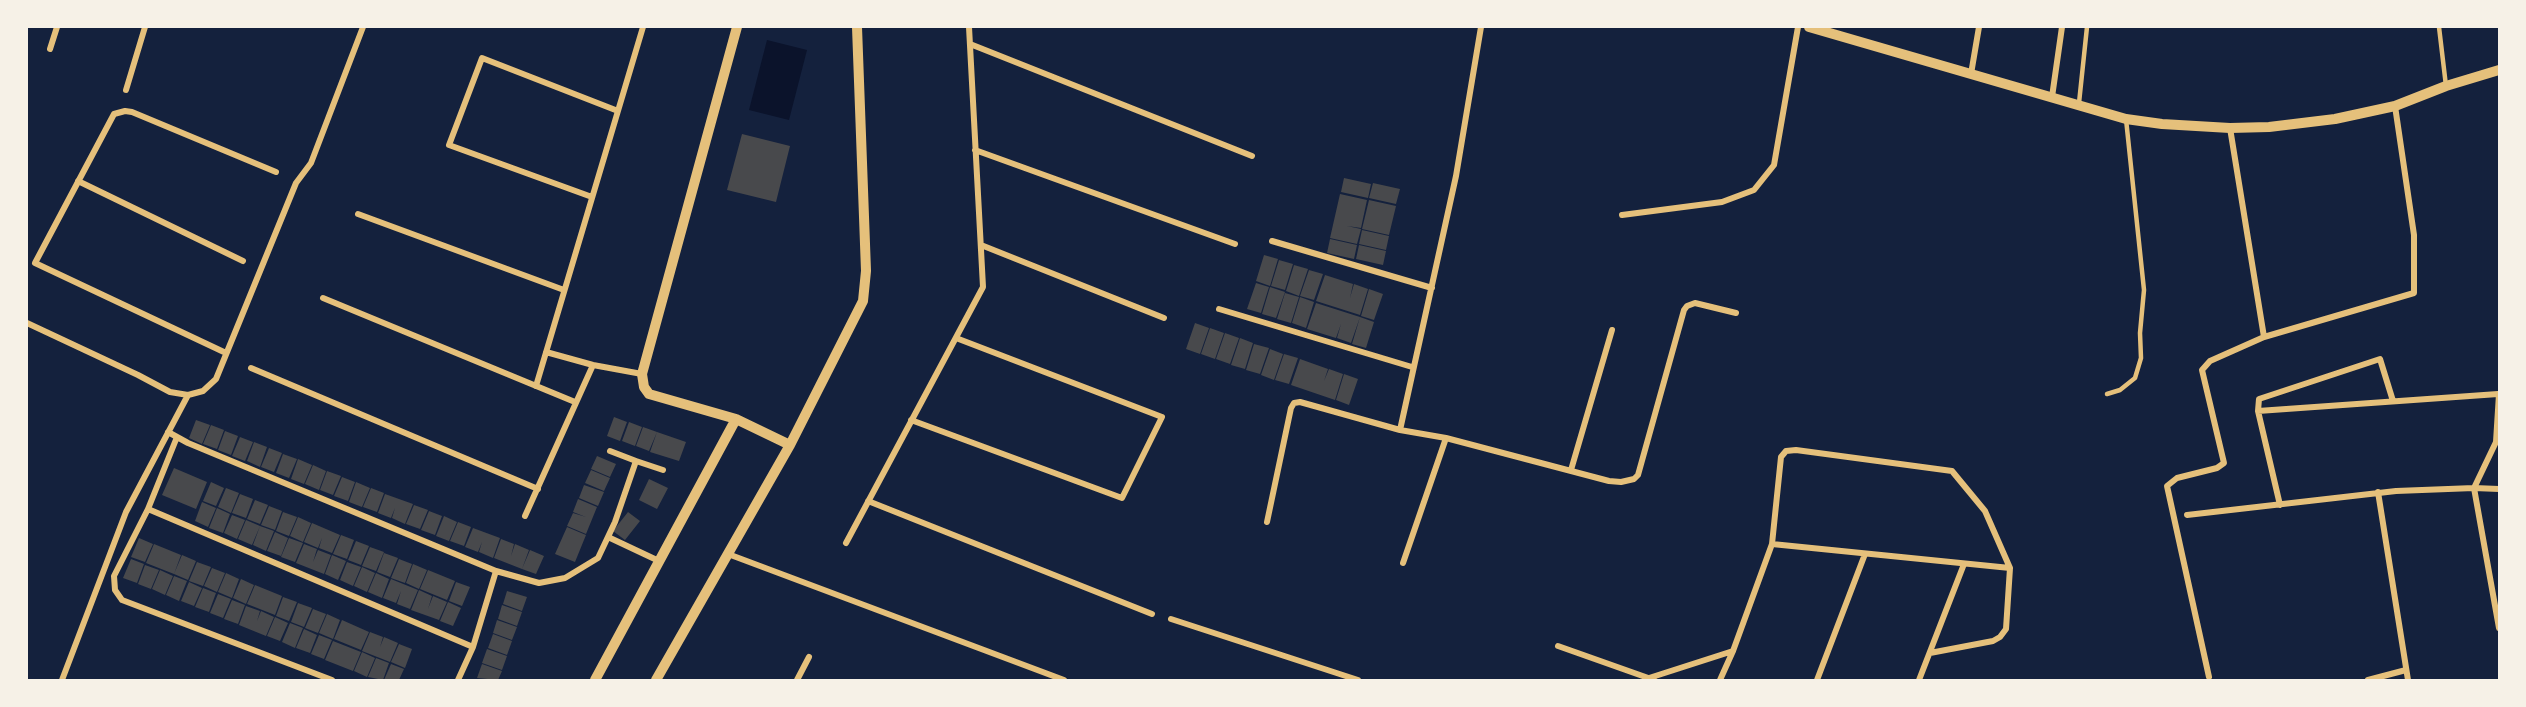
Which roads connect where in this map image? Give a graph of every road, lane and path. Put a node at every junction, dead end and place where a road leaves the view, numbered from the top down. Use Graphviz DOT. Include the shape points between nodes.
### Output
graph roads {
  1 [pos="57,27"];
  2 [pos="145,27"];
  3 [pos="363,27"];
  4 [pos="643,27"];
  5 [pos="737,27"];
  6 [pos="857,27"];
  7 [pos="969,27"];
  8 [pos="1481,27"];
  9 [pos="1798,27"];
  10 [pos="1809,27"];
  11 [pos="1979,27"];
  12 [pos="2062,27"];
  13 [pos="2087,27"];
  14 [pos="2439,27"];
  15 [pos="970,44"];
  16 [pos="50,50"];
  17 [pos="2499,70"];
  18 [pos="1971,74"];
  19 [pos="2446,86"];
  20 [pos="126,90"];
  21 [pos="2052,97"];
  22 [pos="2079,104"];
  23 [pos="2395,106"];
  24 [pos="618,111"];
  25 [pos="2126,119"];
  26 [pos="2230,128"];
  27 [pos="975,150"];
  28 [pos="1252,156"];
  29 [pos="276,172"];
  30 [pos="78,182"];
  31 [pos="592,197"];
  32 [pos="358,214"];
  33 [pos="1622,215"];
  34 [pos="1272,241"];
  35 [pos="1235,244"];
  36 [pos="981,245"];
  37 [pos="243,261"];
  38 [pos="1432,288"];
  39 [pos="564,290"];
  40 [pos="323,297"];
  41 [pos="1220,309"];
  42 [pos="1736,313"];
  43 [pos="1164,318"];
  44 [pos="27,323"];
  45 [pos="1612,330"];
  46 [pos="2264,337"];
  47 [pos="956,338"];
  48 [pos="546,352"];
  49 [pos="226,353"];
  50 [pos="593,365"];
  51 [pos="1412,367"];
  52 [pos="251,368"];
  53 [pos="642,374"];
  54 [pos="536,386"];
  55 [pos="2107,394"];
  56 [pos="2499,394"];
  57 [pos="188,395"];
  58 [pos="2393,401"];
  59 [pos="575,402"];
  60 [pos="2258,411"];
  61 [pos="911,420"];
  62 [pos="741,421"];
  63 [pos="1400,430"];
  64 [pos="168,432"];
  65 [pos="177,437"];
  66 [pos="1446,438"];
  67 [pos="790,444"];
  68 [pos="610,451"];
  69 [pos="636,462"];
  70 [pos="663,470"];
  71 [pos="1571,470"];
  72 [pos="2474,488"];
  73 [pos="538,489"];
  74 [pos="2499,489"];
  75 [pos="2378,492"];
  76 [pos="868,501"];
  77 [pos="2280,505"];
  78 [pos="148,509"];
  79 [pos="2187,515"];
  80 [pos="525,516"];
  81 [pos="1267,522"];
  82 [pos="608,537"];
  83 [pos="846,543"];
  84 [pos="1772,544"];
  85 [pos="728,554"];
  86 [pos="1865,554"];
  87 [pos="659,561"];
  88 [pos="1403,563"];
  89 [pos="1964,564"];
  90 [pos="2010,568"];
  91 [pos="496,571"];
  92 [pos="1152,614"];
  93 [pos="1171,619"];
  94 [pos="2499,628"];
  95 [pos="1558,646"];
  96 [pos="473,647"];
  97 [pos="1733,651"];
  98 [pos="1930,653"];
  99 [pos="809,657"];
  100 [pos="2406,670"];
  101 [pos="2210,677"];
  102 [pos="1651,679"];
  103 [pos="62,680"];
  104 [pos="332,680"];
  105 [pos="459,680"];
  106 [pos="595,680"];
  107 [pos="656,680"];
  108 [pos="797,680"];
  109 [pos="1064,680"];
  110 [pos="1358,680"];
  111 [pos="1720,680"];
  112 [pos="1817,680"];
  113 [pos="1919,680"];
  114 [pos="2368,680"];
  115 [pos="2408,680"];
  1 -- 16 [label="street"];
  2 -- 20 [label="street"];
  3 -- 49 [label="street" via="311,163 296,183"];
  4 -- 24 [label="street"];
  5 -- 53 [label="street"];
  6 -- 67 [label="street" via="866,271 863,301"];
  7 -- 15 [label="street"];
  8 -- 38 [label="street"];
  9 -- 33 [label="street" via="1774,165 1754,190 1722,202"];
  10 -- 18 [label="street"];
  11 -- 18 [label="street"];
  12 -- 21 [label="street"];
  13 -- 22 [label="lane"];
  14 -- 19 [label="lane"];
  15 -- 27 [label="street"];
  15 -- 28 [label="street"];
  17 -- 19 [label="street"];
  18 -- 21 [label="street"];
  19 -- 23 [label="street"];
  21 -- 22 [label="street"];
  22 -- 25 [label="street"];
  23 -- 26 [label="street" via="2335,118"];
  23 -- 46 [label="street" via="2414,235 2414,293"];
  24 -- 31 [label="street"];
  24 -- 31 [label="street" via="482,58 449,145"];
  25 -- 26 [label="street"];
  25 -- 55 [label="lane" via="2144,290 2139,333 2141,358 2135,378"];
  26 -- 46 [label="street"];
  27 -- 35 [label="street"];
  27 -- 36 [label="street"];
  29 -- 30 [label="street" via="125,111 114,114"];
  30 -- 37 [label="street"];
  30 -- 49 [label="street" via="35,263"];
  31 -- 39 [label="street"];
  32 -- 39 [label="street"];
  34 -- 38 [label="street"];
  36 -- 43 [label="street"];
  36 -- 47 [label="street" via="983,287"];
  38 -- 51 [label="street"];
  39 -- 48 [label="street"];
  40 -- 54 [label="street"];
  41 -- 51 [label="street"];
  42 -- 71 [label="street" via="1695,303 1684,310 1638,476 1621,482"];
  44 -- 57 [label="street" via="170,392"];
  45 -- 71 [label="street"];
  46 -- 101 [label="street" via="2210,361 2202,370 2224,463 2177,478 2167,486"];
  47 -- 61 [label="street"];
  47 -- 61 [label="street" via="1162,417 1122,498"];
  48 -- 50 [label="street"];
  48 -- 54 [label="street"];
  49 -- 57 [label="street" via="216,379 203,391"];
  50 -- 53 [label="street"];
  50 -- 59 [label="street"];
  51 -- 63 [label="street"];
  52 -- 73 [label="street"];
  53 -- 62 [label="street" via="649,394"];
  54 -- 59 [label="street"];
  56 -- 58 [label="street"];
  56 -- 72 [label="street" via="2496,442"];
  57 -- 64 [label="street"];
  58 -- 60 [label="street"];
  58 -- 60 [label="street" via="2380,359 2259,399"];
  59 -- 73 [label="street"];
  60 -- 77 [label="street"];
  61 -- 76 [label="street"];
  62 -- 67 [label="street"];
  62 -- 87 [label="street"];
  63 -- 66 [label="street"];
  63 -- 81 [label="street" via="1294,403"];
  64 -- 65 [label="street"];
  64 -- 103 [label="street" via="126,512"];
  65 -- 78 [label="street"];
  65 -- 91 [label="street"];
  66 -- 71 [label="street"];
  66 -- 88 [label="street"];
  67 -- 85 [label="street"];
  68 -- 69 [label="street"];
  69 -- 70 [label="street"];
  69 -- 82 [label="street"];
  72 -- 74 [label="street"];
  72 -- 75 [label="street"];
  72 -- 94 [label="street"];
  73 -- 80 [label="street"];
  75 -- 77 [label="street"];
  75 -- 100 [label="street"];
  76 -- 83 [label="street"];
  76 -- 92 [label="street"];
  77 -- 79 [label="street"];
  78 -- 96 [label="street"];
  78 -- 104 [label="street" via="114,576 115,590 122,600"];
  82 -- 87 [label="street"];
  82 -- 91 [label="street" via="598,558 565,578 538,583"];
  84 -- 86 [label="street"];
  84 -- 90 [label="street" via="1781,457 1786,451 1796,450 1952,471 1985,511"];
  84 -- 97 [label="street"];
  85 -- 107 [label="street"];
  85 -- 109 [label="street"];
  86 -- 89 [label="street"];
  86 -- 112 [label="street"];
  87 -- 106 [label="street"];
  89 -- 90 [label="street"];
  89 -- 98 [label="street"];
  90 -- 98 [label="street" via="2006,629 2000,637"];
  91 -- 96 [label="street"];
  93 -- 110 [label="street"];
  95 -- 102 [label="street"];
  96 -- 105 [label="street"];
  97 -- 102 [label="street"];
  97 -- 111 [label="street"];
  98 -- 113 [label="street"];
  99 -- 108 [label="street"];
  100 -- 114 [label="street"];
  100 -- 115 [label="street"];
}
